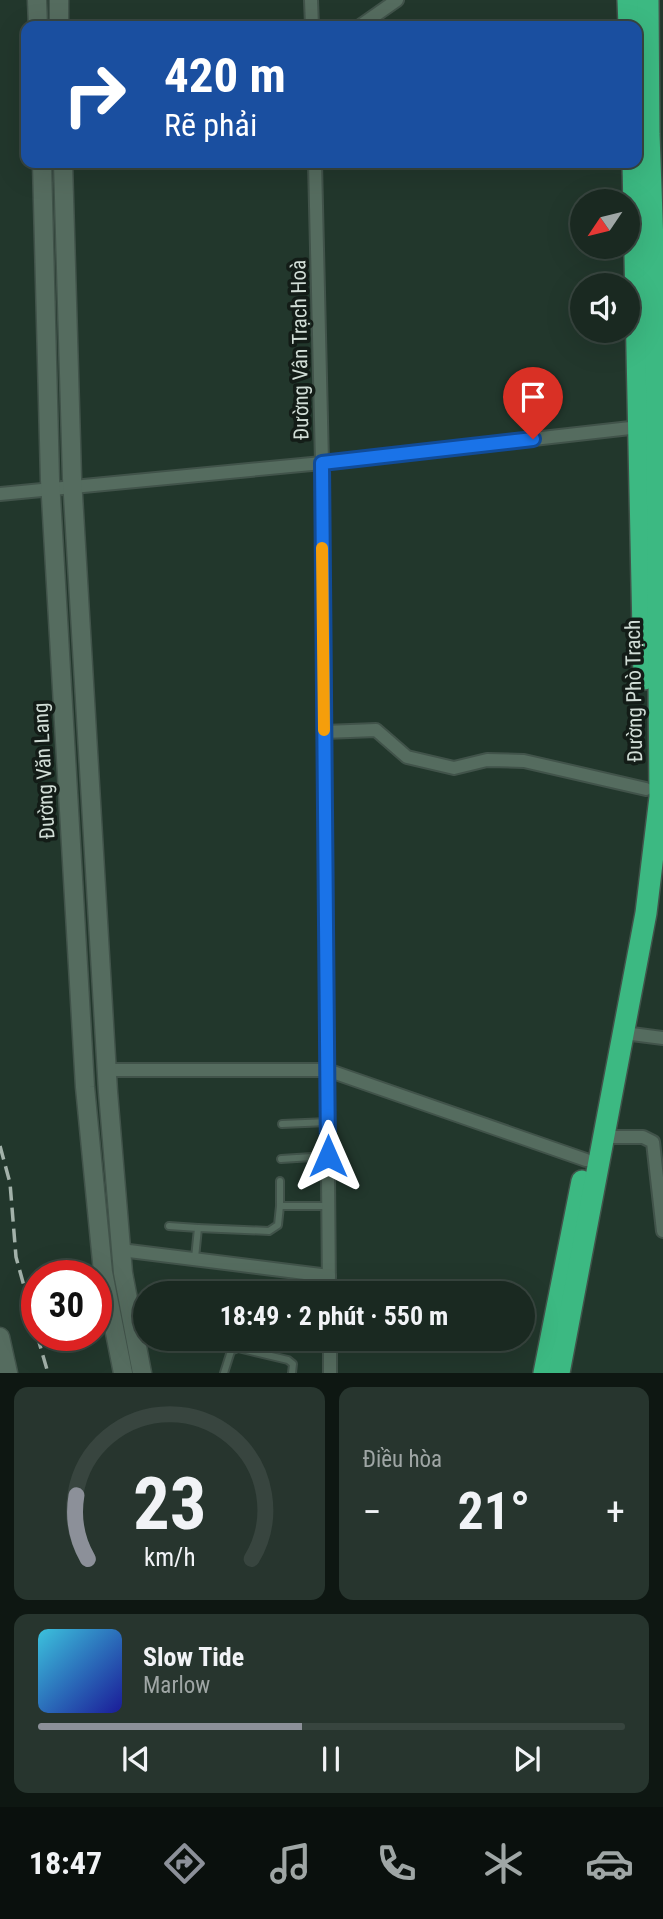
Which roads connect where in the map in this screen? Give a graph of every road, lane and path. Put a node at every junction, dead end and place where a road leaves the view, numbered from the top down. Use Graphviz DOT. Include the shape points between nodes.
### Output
graph roads {
  1 [pos="37,0"];
  2 [pos="59,0"];
  3 [pos="311,0"];
  4 [pos="397,0"];
  5 [pos="628,0"];
  6 [pos="648,0"];
  7 [pos="38,21"];
  8 [pos="60,21"];
  9 [pos="312,21"];
  10 [pos="367,21"];
  11 [pos="647,25"];
  12 [pos="643,134"];
  13 [pos="42,168"];
  14 [pos="63,168"];
  15 [pos="315,168"];
  16 [pos="634,168"];
  17 [pos="647,326"];
  18 [pos="639,427"];
  19 [pos="322,463"];
  20 [pos="73,487"];
  21 [pos="51,488"];
  22 [pos="0,494"];
  23 [pos="651,647"];
  24 [pos="324,732"];
  25 [pos="646,789"];
  26 [pos="624,1033"];
  27 [pos="663,1038"];
  28 [pos="107,1070"];
  29 [pos="327,1070"];
  30 [pos="328,1122"];
  31 [pos="282,1124"];
  32 [pos="605,1137"];
  33 [pos="328,1156"];
  34 [pos="281,1159"];
  35 [pos="593,1163"];
  36 [pos="280,1181"];
  37 [pos="280,1206"];
  38 [pos="328,1206"];
  39 [pos="169,1226"];
  40 [pos="198,1228"];
  41 [pos="663,1231"];
  42 [pos="121,1250"];
  43 [pos="195,1260"];
  44 [pos="329,1276"];
  45 [pos="329,1281"];
  46 [pos="0,1337"];
  47 [pos="330,1351"];
  48 [pos="8,1373"];
  49 [pos="123,1373"];
  50 [pos="142,1373"];
  51 [pos="224,1373"];
  52 [pos="292,1373"];
  53 [pos="330,1373"];
  54 [pos="544,1373"];
  55 [pos="559,1373"];
  1 -- 7 [label="street"];
  2 -- 8 [label="street"];
  3 -- 9 [label="street"];
  4 -- 10 [label="street"];
  5 -- 11 [label="highway, Đường Phò Trạch"];
  6 -- 11 [label="highway, Đường Phò Trạch"];
  11 -- 12 [label="highway, Đường Phò Trạch"];
  12 -- 17 [label="highway, Đường Phò Trạch"];
  13 -- 21 [label="street, Đường Văn Lang"];
  14 -- 20 [label="street"];
  15 -- 19 [label="street, Đường Vân Trạch Hoà"];
  16 -- 17 [label="highway, Đường Phò Trạch"];
  17 -- 18 [label="highway, Đường Phò Trạch"];
  17 -- 23 [label="highway, Đường Phò Trạch"];
  18 -- 19 [label="street"];
  18 -- 23 [label="highway, Đường Phò Trạch"];
  19 -- 20 [label="street"];
  19 -- 24 [label="street, Đường Vân Trạch Hoà"];
  20 -- 21 [label="street"];
  20 -- 28 [label="street"];
  21 -- 22 [label="street"];
  21 -- 49 [label="street, Đường Văn Lang" via="85,1087 103,1272"];
  23 -- 25 [label="highway, Đường Phò Trạch"];
  23 -- 26 [label="highway, Đường Phò Trạch" via="660,797 646,912"];
  24 -- 25 [label="street" via="376,730 407,757 454,768 487,760 524,761"];
  24 -- 29 [label="street, Đường Vân Trạch Hoà"];
  25 -- 35 [label="highway, Đường Phò Trạch" via="634,905"];
  26 -- 27 [label="street"];
  26 -- 32 [label="highway, Đường Phò Trạch"];
  28 -- 29 [label="street"];
  28 -- 42 [label="street"];
  29 -- 30 [label="street, Đường Vân Trạch Hoà"];
  29 -- 35 [label="street"];
  30 -- 31 [label="lane"];
  30 -- 33 [label="street, Đường Vân Trạch Hoà"];
  32 -- 35 [label="highway, Đường Phò Trạch"];
  32 -- 41 [label="street" via="643,1137 653,1142"];
  33 -- 34 [label="lane"];
  33 -- 38 [label="street, Đường Vân Trạch Hoà"];
  35 -- 54 [label="highway, Đường Phò Trạch"];
  35 -- 55 [label="highway, Đường Phò Trạch"];
  36 -- 37 [label="lane"];
  37 -- 38 [label="lane"];
  37 -- 40 [label="lane" via="278,1225 269,1231"];
  38 -- 44 [label="street, Đường Vân Trạch Hoà"];
  39 -- 40 [label="lane"];
  40 -- 43 [label="lane"];
  42 -- 43 [label="street"];
  42 -- 50 [label="street"];
  43 -- 44 [label="street"];
  44 -- 45 [label="street, Đường Vân Trạch Hoà"];
  46 -- 48 [label="street"];
  47 -- 53 [label="street"];
  51 -- 52 [label="lane" via="232,1351 238,1348 288,1360 293,1364"];
}
